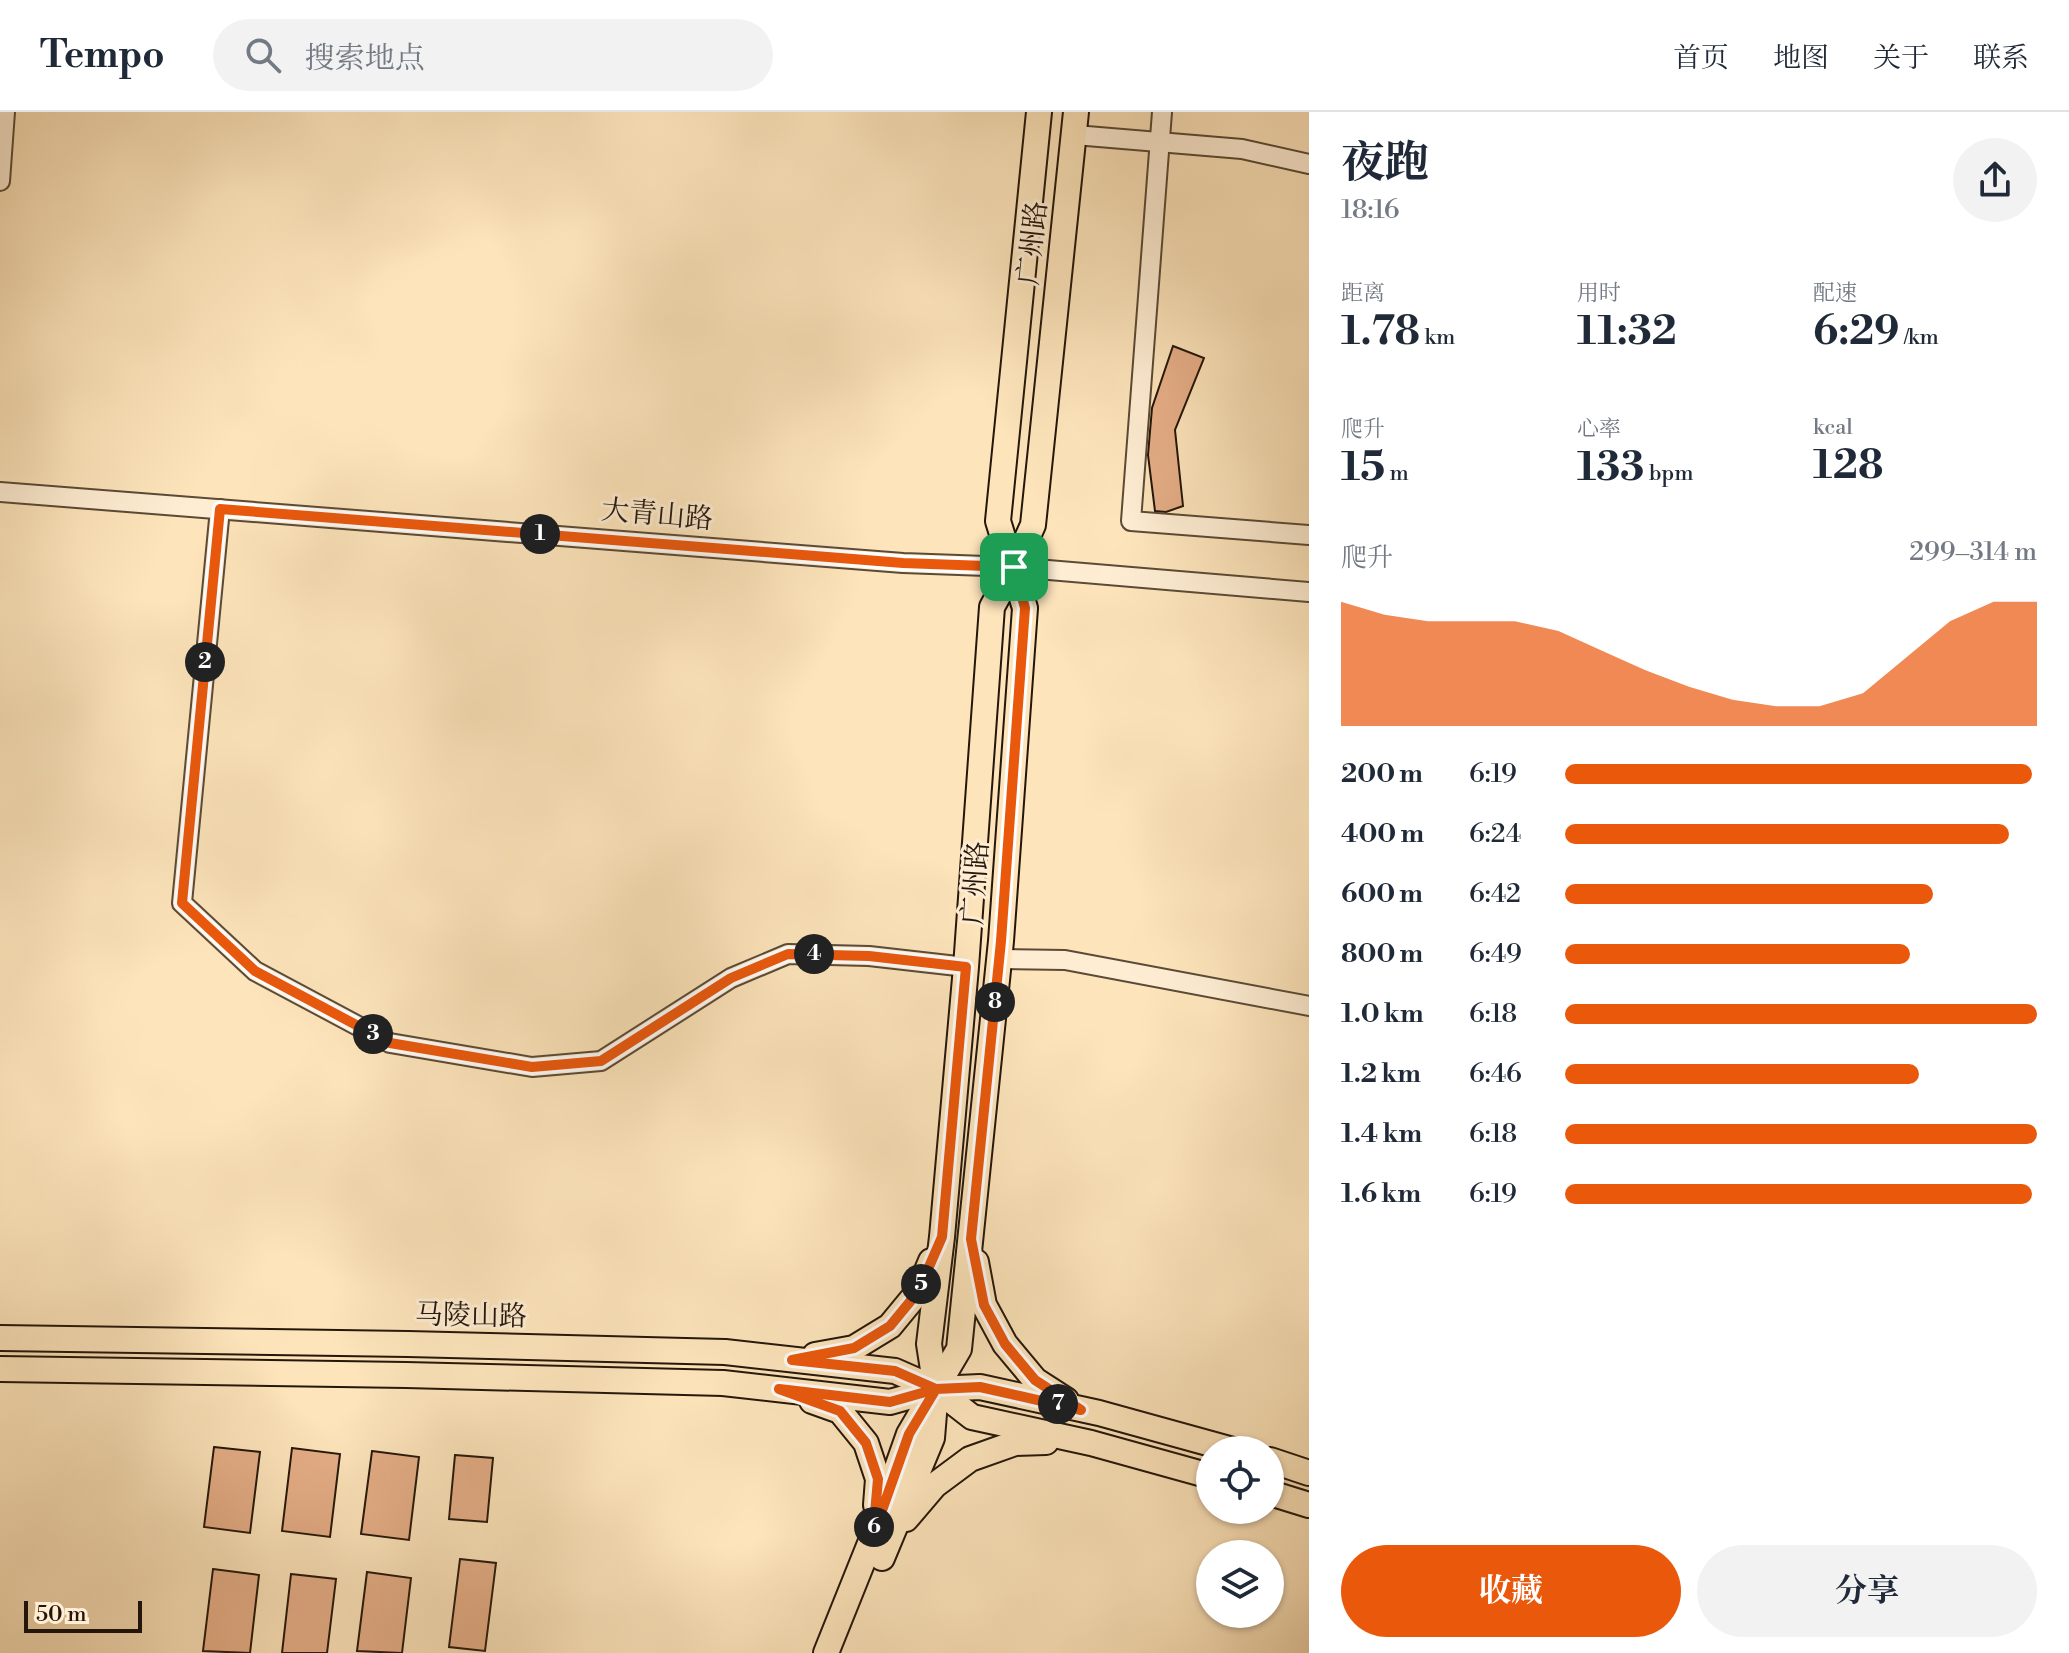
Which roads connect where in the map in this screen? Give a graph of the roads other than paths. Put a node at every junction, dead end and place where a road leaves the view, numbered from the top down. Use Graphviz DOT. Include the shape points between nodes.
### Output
graph roads {
  1 [pos="5,112"];
  2 [pos="1039,112"];
  3 [pos="1162,112"];
  4 [pos="1076,123"];
  5 [pos="1159,142"];
  6 [pos="1309,164"];
  7 [pos="0,181"];
  8 [pos="0,492"];
  9 [pos="220,509"];
  10 [pos="1309,535"];
  11 [pos="1014,567"];
  12 [pos="1309,592"];
  13 [pos="1000,959"];
  14 [pos="966,967"];
  15 [pos="1309,1006"];
  16 [pos="942,1237"];
  17 [pos="971,1239"];
  18 [pos="5,1336"];
  19 [pos="792,1360"];
  20 [pos="7,1370"];
  21 [pos="779,1389"];
  22 [pos="936,1389"];
  23 [pos="1081,1410"];
  24 [pos="1196,1440"];
  25 [pos="1080,1441"];
  26 [pos="1284,1465"];
  27 [pos="1196,1472"];
  28 [pos="1309,1473"];
  29 [pos="1284,1497"];
  30 [pos="1309,1505"];
  31 [pos="881,1538"];
  32 [pos="826,1653"];
  33 [pos="843,1653"];
  1 -- 7 [label="street"];
  2 -- 11 [label="main road, 广州路" via="998,521"];
  3 -- 5 [label="street"];
  4 -- 5 [label="street"];
  4 -- 11 [label="main road, 广州路" via="1033,525"];
  5 -- 6 [label="street" via="1242,149"];
  5 -- 10 [label="street" via="1131,521"];
  8 -- 9 [label="street, 大青山路"];
  9 -- 11 [label="street, 大青山路" via="903,563"];
  9 -- 14 [label="street" via="182,903 255,971 390,1043 532,1067 601,1061 731,978 788,954"];
  11 -- 12 [label="street, 大青山路"];
  11 -- 13 [label="main road, 广州路" via="1025,608"];
  11 -- 14 [label="main road, 广州路" via="992,607"];
  13 -- 15 [label="street" via="1065,960"];
  13 -- 17 [label="main road, 广州路"];
  14 -- 16 [label="main road, 广州路"];
  16 -- 19 [label="main road" via="918,1292 890,1326 854,1348"];
  16 -- 22 [label="main road, 广州路" via="929,1344"];
  17 -- 22 [label="main road, 广州路" via="959,1349"];
  17 -- 23 [label="main road" via="984,1305 1005,1344 1035,1380"];
  18 -- 19 [label="main road, 马陵山路" via="725,1352"];
  19 -- 22 [label="main road, 马陵山路" via="895,1371"];
  20 -- 21 [label="main road, 马陵山路" via="406,1375"];
  21 -- 22 [label="main road, 马陵山路" via="890,1402"];
  21 -- 31 [label="main road" via="840,1411 866,1443 878,1479"];
  22 -- 23 [label="main road, 马陵山路" via="980,1387"];
  22 -- 25 [label="main road, 马陵山路" via="972,1417"];
  22 -- 31 [label="main road, 广州路" via="909,1434"];
  23 -- 24 [label="main road, 马陵山路"];
  25 -- 27 [label="main road, 马陵山路"];
  25 -- 31 [label="main road" via="1015,1443 970,1459"];
  26 -- 28 [label="main road"];
  29 -- 30 [label="main road"];
  31 -- 32 [label="main road, 广州路"];
  31 -- 33 [label="main road, 广州路"];
}
